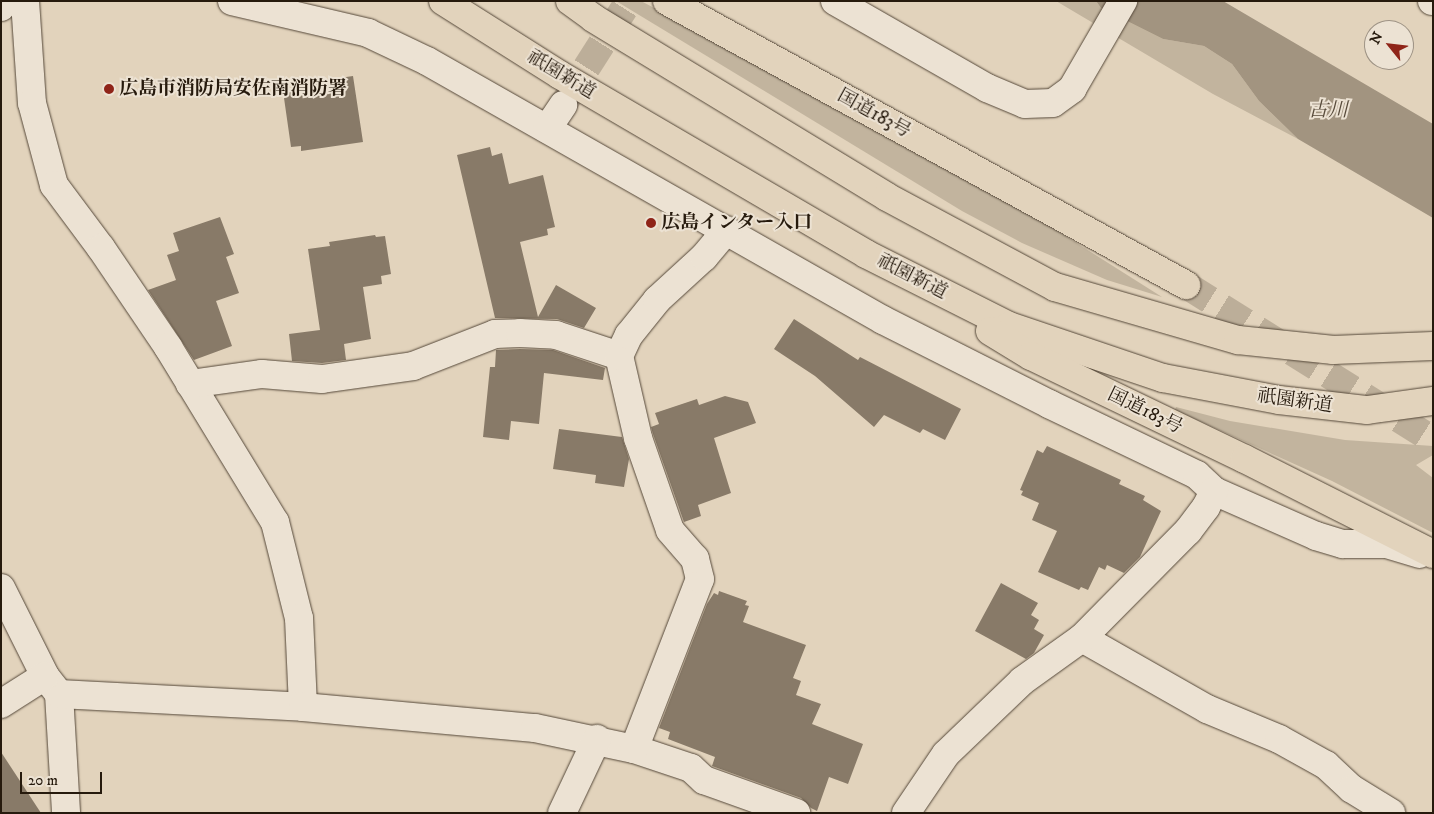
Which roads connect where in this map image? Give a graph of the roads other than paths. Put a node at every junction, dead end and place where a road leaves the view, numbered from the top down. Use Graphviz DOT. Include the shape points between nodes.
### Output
graph roads {
  1 [pos="3,1"];
  2 [pos="25,1"];
  3 [pos="232,1"];
  4 [pos="443,1"];
  5 [pos="570,1"];
  6 [pos="667,1"];
  7 [pos="835,1"];
  8 [pos="1123,1"];
  9 [pos="1,7"];
  10 [pos="563,105"];
  11 [pos="547,129"];
  12 [pos="727,230"];
  13 [pos="866,254"];
  14 [pos="1186,285"];
  15 [pos="1433,332"];
  16 [pos="1433,346"];
  17 [pos="1333,350"];
  18 [pos="620,356"];
  19 [pos="190,384"];
  20 [pos="1433,400"];
  21 [pos="1367,410"];
  22 [pos="1433,417"];
  23 [pos="1214,491"];
  24 [pos="1433,554"];
  25 [pos="1433,558"];
  26 [pos="1,588"];
  27 [pos="1082,638"];
  28 [pos="52,685"];
  29 [pos="1,704"];
  30 [pos="303,707"];
  31 [pos="597,740"];
  32 [pos="634,749"];
  33 [pos="66,813"];
  34 [pos="562,813"];
  35 [pos="796,813"];
  36 [pos="906,813"];
  37 [pos="1391,813"];
  1 -- 9 [label="street"];
  2 -- 19 [label="street" via="32,103 54,185 101,248"];
  3 -- 11 [label="street" via="368,33 427,61"];
  4 -- 13 [label="highway, 祇園新道" via="560,75"];
  5 -- 17 [label="highway" via="887,197 1055,287 1238,340"];
  6 -- 14 [label="highway, 国道183号"];
  7 -- 8 [label="street" via="987,88 1025,104 1053,103 1072,89"];
  10 -- 11 [label="street"];
  11 -- 12 [label="street"];
  12 -- 18 [label="street" via="704,257 657,300 630,335"];
  12 -- 23 [label="street" via="883,320 1197,475"];
  13 -- 21 [label="highway, 祇園新道" via="1009,326 1163,378 1279,400"];
  13 -- 24 [label="highway, 国道183号" via="1031,356"];
  15 -- 17 [label="highway"];
  16 -- 17 [label="highway"];
  18 -- 19 [label="street" via="556,335 495,334 413,366 322,379 262,374"];
  18 -- 32 [label="street" via="638,438 670,530 695,559 700,579"];
  19 -- 30 [label="street" via="275,522 299,618"];
  20 -- 21 [label="highway, 祇園新道"];
  21 -- 22 [label="highway"];
  23 -- 25 [label="street" via="1316,536 1343,544 1387,544"];
  23 -- 27 [label="street" via="1188,531"];
  26 -- 28 [label="street"];
  27 -- 36 [label="street" via="1022,681 946,754"];
  27 -- 37 [label="street" via="1207,709 1279,739 1326,765 1352,789"];
  28 -- 29 [label="street"];
  28 -- 30 [label="street"];
  28 -- 33 [label="street"];
  30 -- 31 [label="street" via="535,728"];
  31 -- 32 [label="street"];
  31 -- 34 [label="street"];
  32 -- 35 [label="street" via="691,768 704,780"];
}
